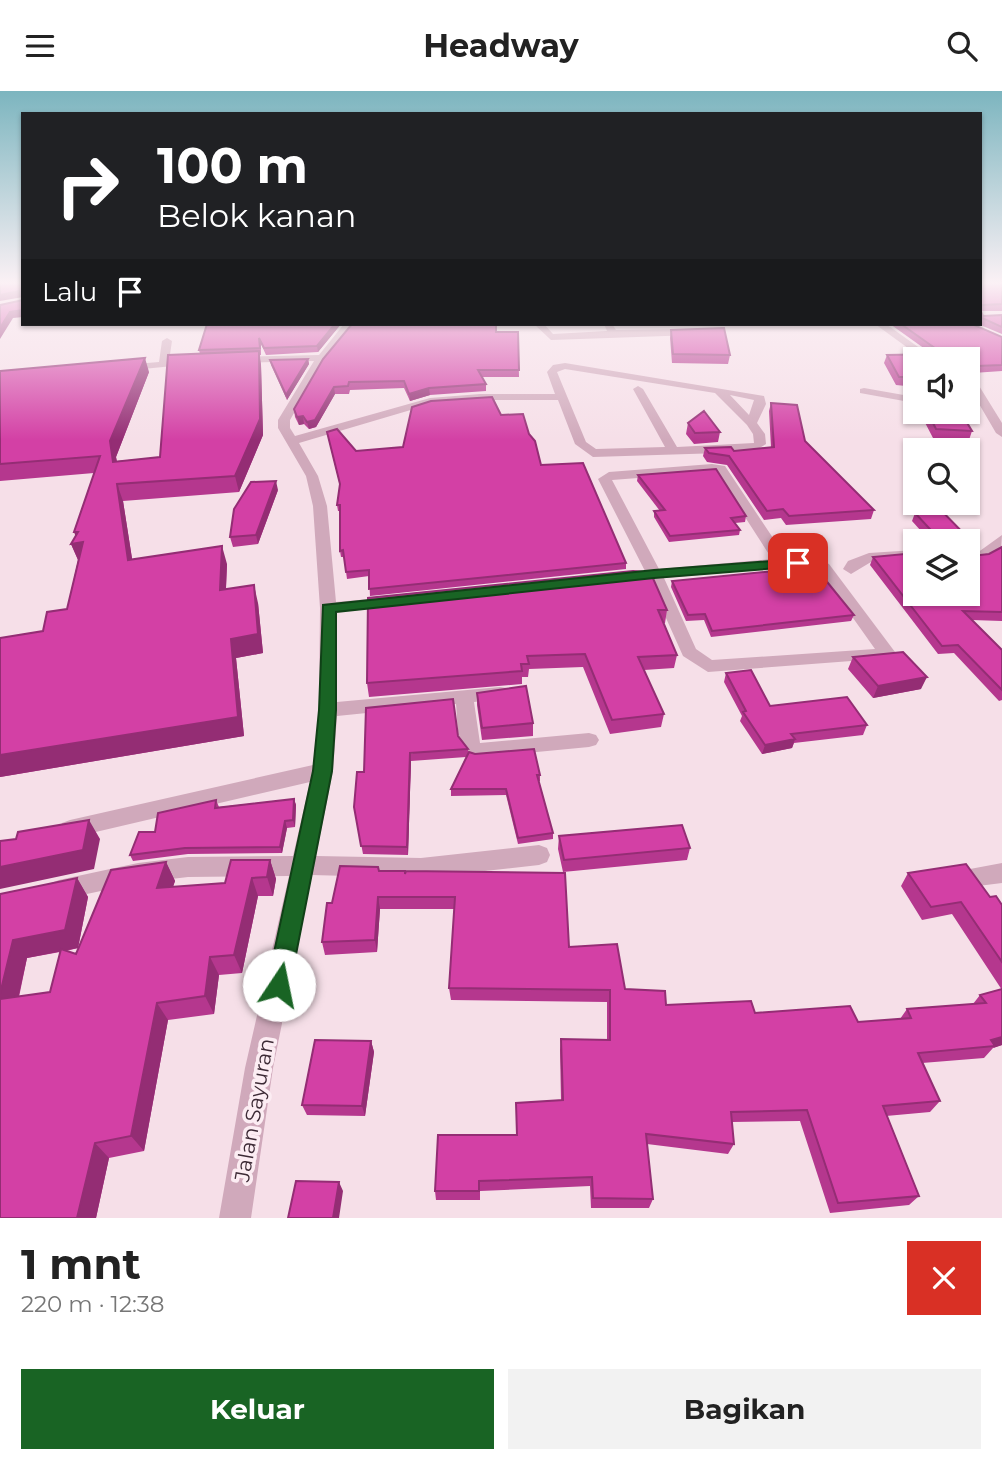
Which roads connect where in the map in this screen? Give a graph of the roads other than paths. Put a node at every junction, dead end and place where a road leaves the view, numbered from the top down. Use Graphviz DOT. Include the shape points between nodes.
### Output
graph roads {
  1 [pos="340,336"];
  2 [pos="550,336"];
  3 [pos="573,336"];
  4 [pos="897,336"];
  5 [pos="167,341"];
  6 [pos="913,347"];
  7 [pos="322,358"];
  8 [pos="208,361"];
  9 [pos="221,361"];
  10 [pos="163,365"];
  11 [pos="114,369"];
  12 [pos="638,389"];
  13 [pos="718,390"];
  14 [pos="864,391"];
  15 [pos="980,395"];
  16 [pos="562,397"];
  17 [pos="903,398"];
  18 [pos="980,403"];
  19 [pos="985,403"];
  20 [pos="751,423"];
  21 [pos="1002,433"];
  22 [pos="291,441"];
  23 [pos="673,451"];
  24 [pos="1002,539"];
  25 [pos="903,555"];
  26 [pos="980,557"];
  27 [pos="782,563"];
  28 [pos="851,569"];
  29 [pos="654,574"];
  30 [pos="613,579"];
  31 [pos="410,600"];
  32 [pos="328,608"];
  33 [pos="517,692"];
  34 [pos="464,697"];
  35 [pos="328,710"];
  36 [pos="589,740"];
  37 [pos="323,771"];
  38 [pos="54,833"];
  39 [pos="539,855"];
  40 [pos="302,867"];
  41 [pos="1002,873"];
  42 [pos="978,876"];
  43 [pos="38,894"];
  44 [pos="234,1218"];
  1 -- 7 [label="street, Jalan Sayuran"];
  2 -- 3 [label="street"];
  4 -- 6 [label="street"];
  5 -- 10 [label="street"];
  7 -- 9 [label="street"];
  7 -- 22 [label="street, Jalan Sayuran" via="286,414 284,428"];
  8 -- 10 [label="street"];
  10 -- 11 [label="street"];
  12 -- 23 [label="street"];
  13 -- 16 [label="street" via="565,366 552,372"];
  13 -- 20 [label="street"];
  13 -- 20 [label="street" via="760,398"];
  14 -- 17 [label="street"];
  15 -- 19 [label="street"];
  16 -- 22 [label="street" via="430,401"];
  16 -- 23 [label="street" via="582,444 593,453"];
  18 -- 19 [label="street"];
  19 -- 21 [label="street"];
  20 -- 23 [label="street" via="760,445 753,449"];
  22 -- 32 [label="street, Jalan Sayuran" via="316,487"];
  24 -- 26 [label="street"];
  25 -- 28 [label="street" via="869,558"];
  27 -- 29 [label="street"];
  27 -- 29 [label="street" via="720,470 606,477"];
  27 -- 29 [label="street" via="824,567 885,654 708,666 689,652"];
  29 -- 30 [label="street"];
  31 -- 32 [label="street"];
  32 -- 35 [label="street, Jalan Sayuran"];
  33 -- 34 [label="street"];
  34 -- 35 [label="street"];
  34 -- 36 [label="street" via="475,751"];
  35 -- 37 [label="street, Jalan Sayuran"];
  37 -- 38 [label="street"];
  37 -- 40 [label="street, Jalan Sayuran"];
  39 -- 40 [label="street" via="421,868"];
  40 -- 43 [label="street" via="188,867"];
  40 -- 44 [label="street, Jalan Sayuran" via="259,1068"];
  41 -- 42 [label="street"];
}
